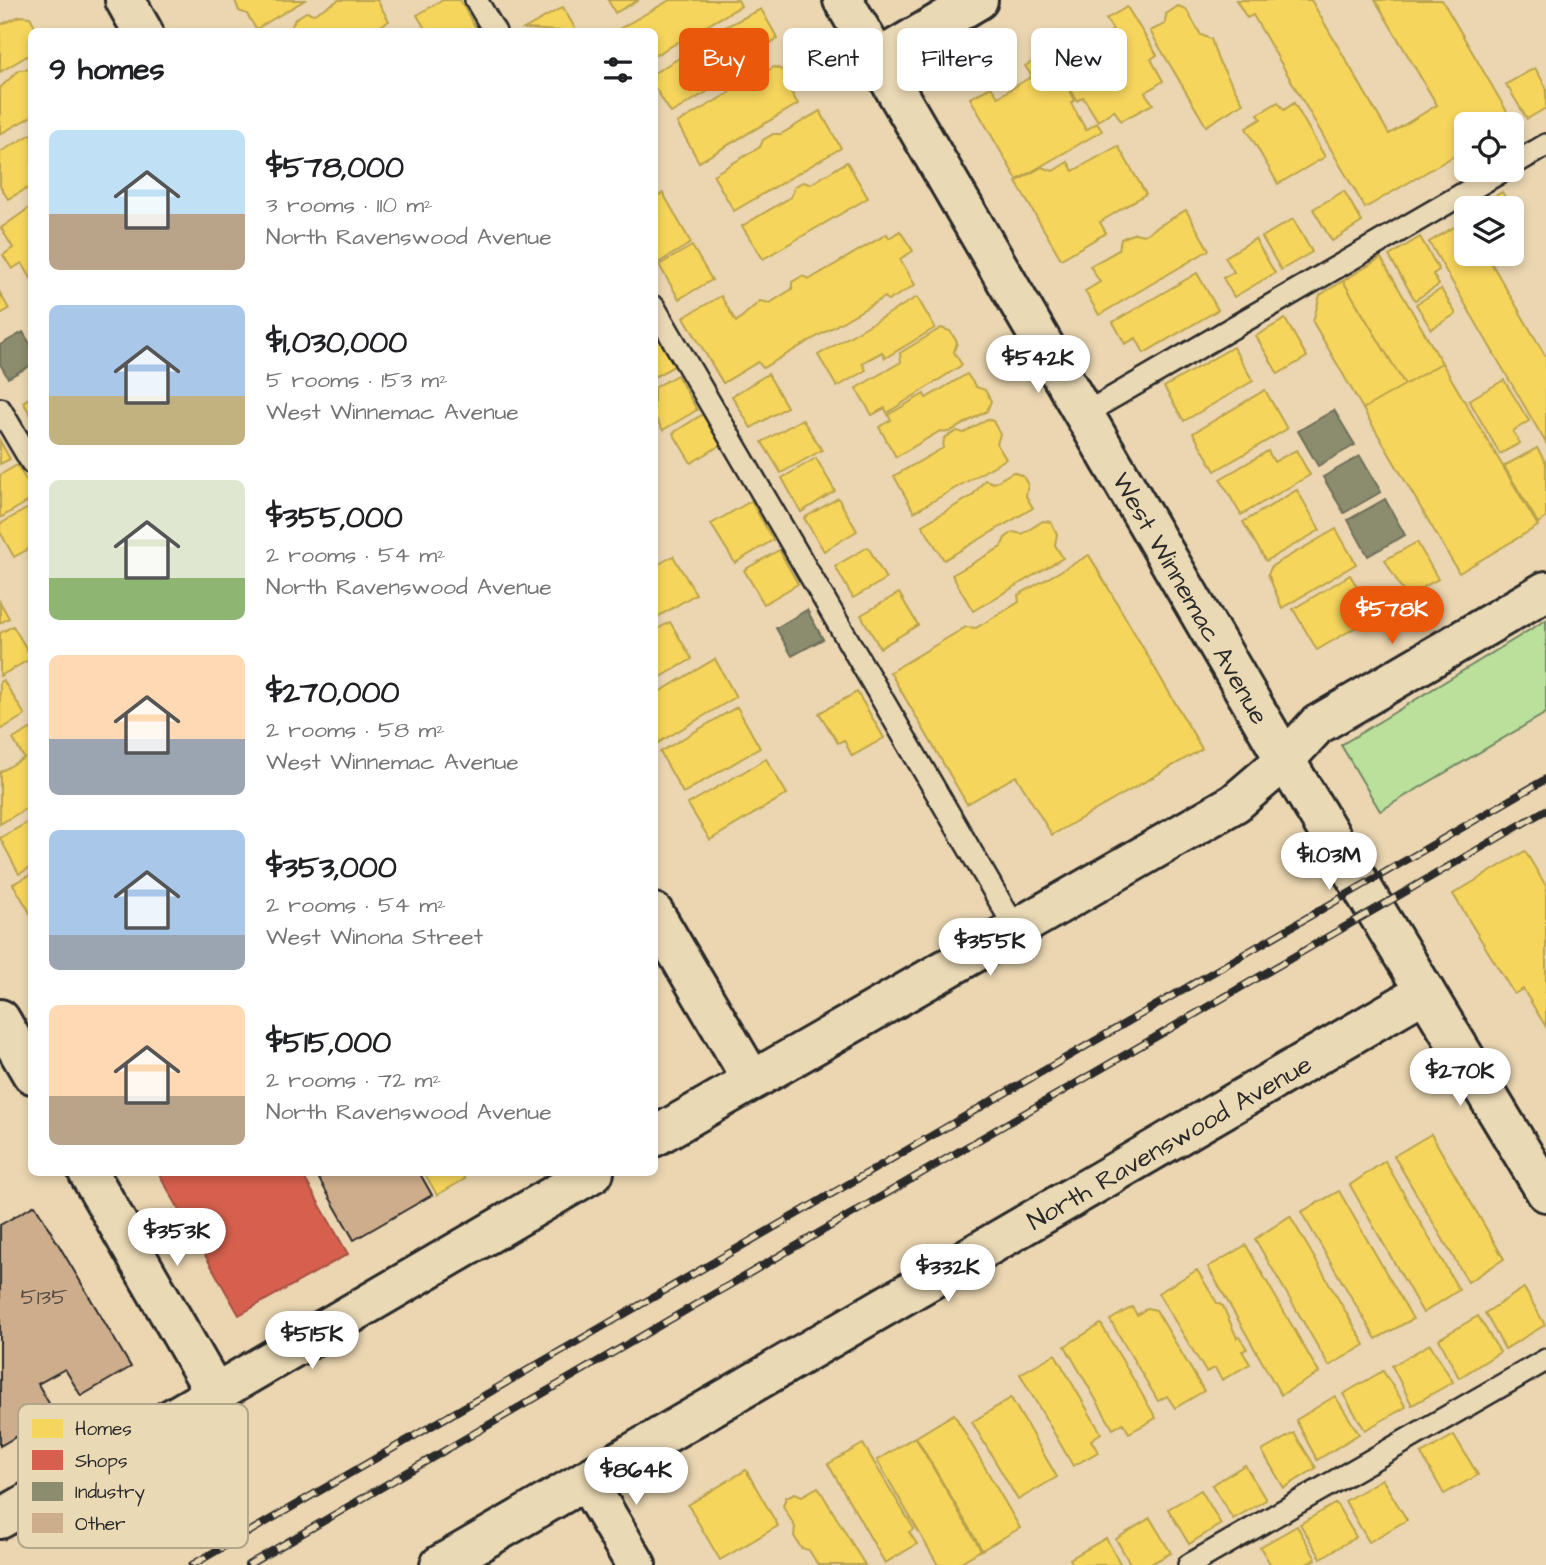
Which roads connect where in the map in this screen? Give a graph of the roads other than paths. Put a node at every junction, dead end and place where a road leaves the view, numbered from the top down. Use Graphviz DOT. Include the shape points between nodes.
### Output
graph roads {
  1 [pos="125,0"];
  2 [pos="476,0"];
  3 [pos="843,0"];
  4 [pos="978,0"];
  5 [pos="141,28"];
  6 [pos="493,28"];
  7 [pos="860,28"];
  8 [pos="883,56"];
  9 [pos="883,68"];
  10 [pos="1546,145"];
  11 [pos="1524,158"];
  12 [pos="1483,182"];
  13 [pos="658,314"];
  14 [pos="0,409"];
  15 [pos="1084,414"];
  16 [pos="28,456"];
  17 [pos="1546,591"];
  18 [pos="1285,760"];
  19 [pos="658,920"];
  20 [pos="1016,929"];
  21 [pos="1425,992"];
  22 [pos="0,1019"];
  23 [pos="28,1067"];
  24 [pos="752,1080"];
  25 [pos="658,1135"];
  26 [pos="90,1176"];
  27 [pos="587,1176"];
  28 [pos="1546,1192"];
  29 [pos="1546,1360"];
  30 [pos="215,1393"];
  31 [pos="196,1404"];
  32 [pos="586,1480"];
  33 [pos="18,1508"];
  34 [pos="0,1519"];
  35 [pos="440,1565"];
  36 [pos="636,1565"];
  37 [pos="1189,1565"];
  1 -- 5 [label="street"];
  2 -- 6 [label="lane"];
  3 -- 7 [label="street, West Winnemac Avenue"];
  4 -- 8 [label="street"];
  9 -- 15 [label="street, West Winnemac Avenue"];
  10 -- 11 [label="lane"];
  12 -- 15 [label="lane"];
  13 -- 20 [label="lane"];
  14 -- 16 [label="lane"];
  15 -- 18 [label="street, West Winnemac Avenue"];
  17 -- 18 [label="street" via="1317,725"];
  18 -- 20 [label="street" via="1235,803"];
  18 -- 21 [label="street, West Winnemac Avenue"];
  19 -- 24 [label="street"];
  20 -- 24 [label="street"];
  21 -- 28 [label="street, West Winnemac Avenue"];
  21 -- 32 [label="street, North Ravenswood Avenue"];
  22 -- 23 [label="street"];
  24 -- 25 [label="street"];
  26 -- 30 [label="street"];
  27 -- 30 [label="street"];
  29 -- 37 [label="lane"];
  30 -- 31 [label="street"];
  32 -- 35 [label="street, North Ravenswood Avenue"];
  32 -- 36 [label="street"];
  33 -- 34 [label="street"];
}
